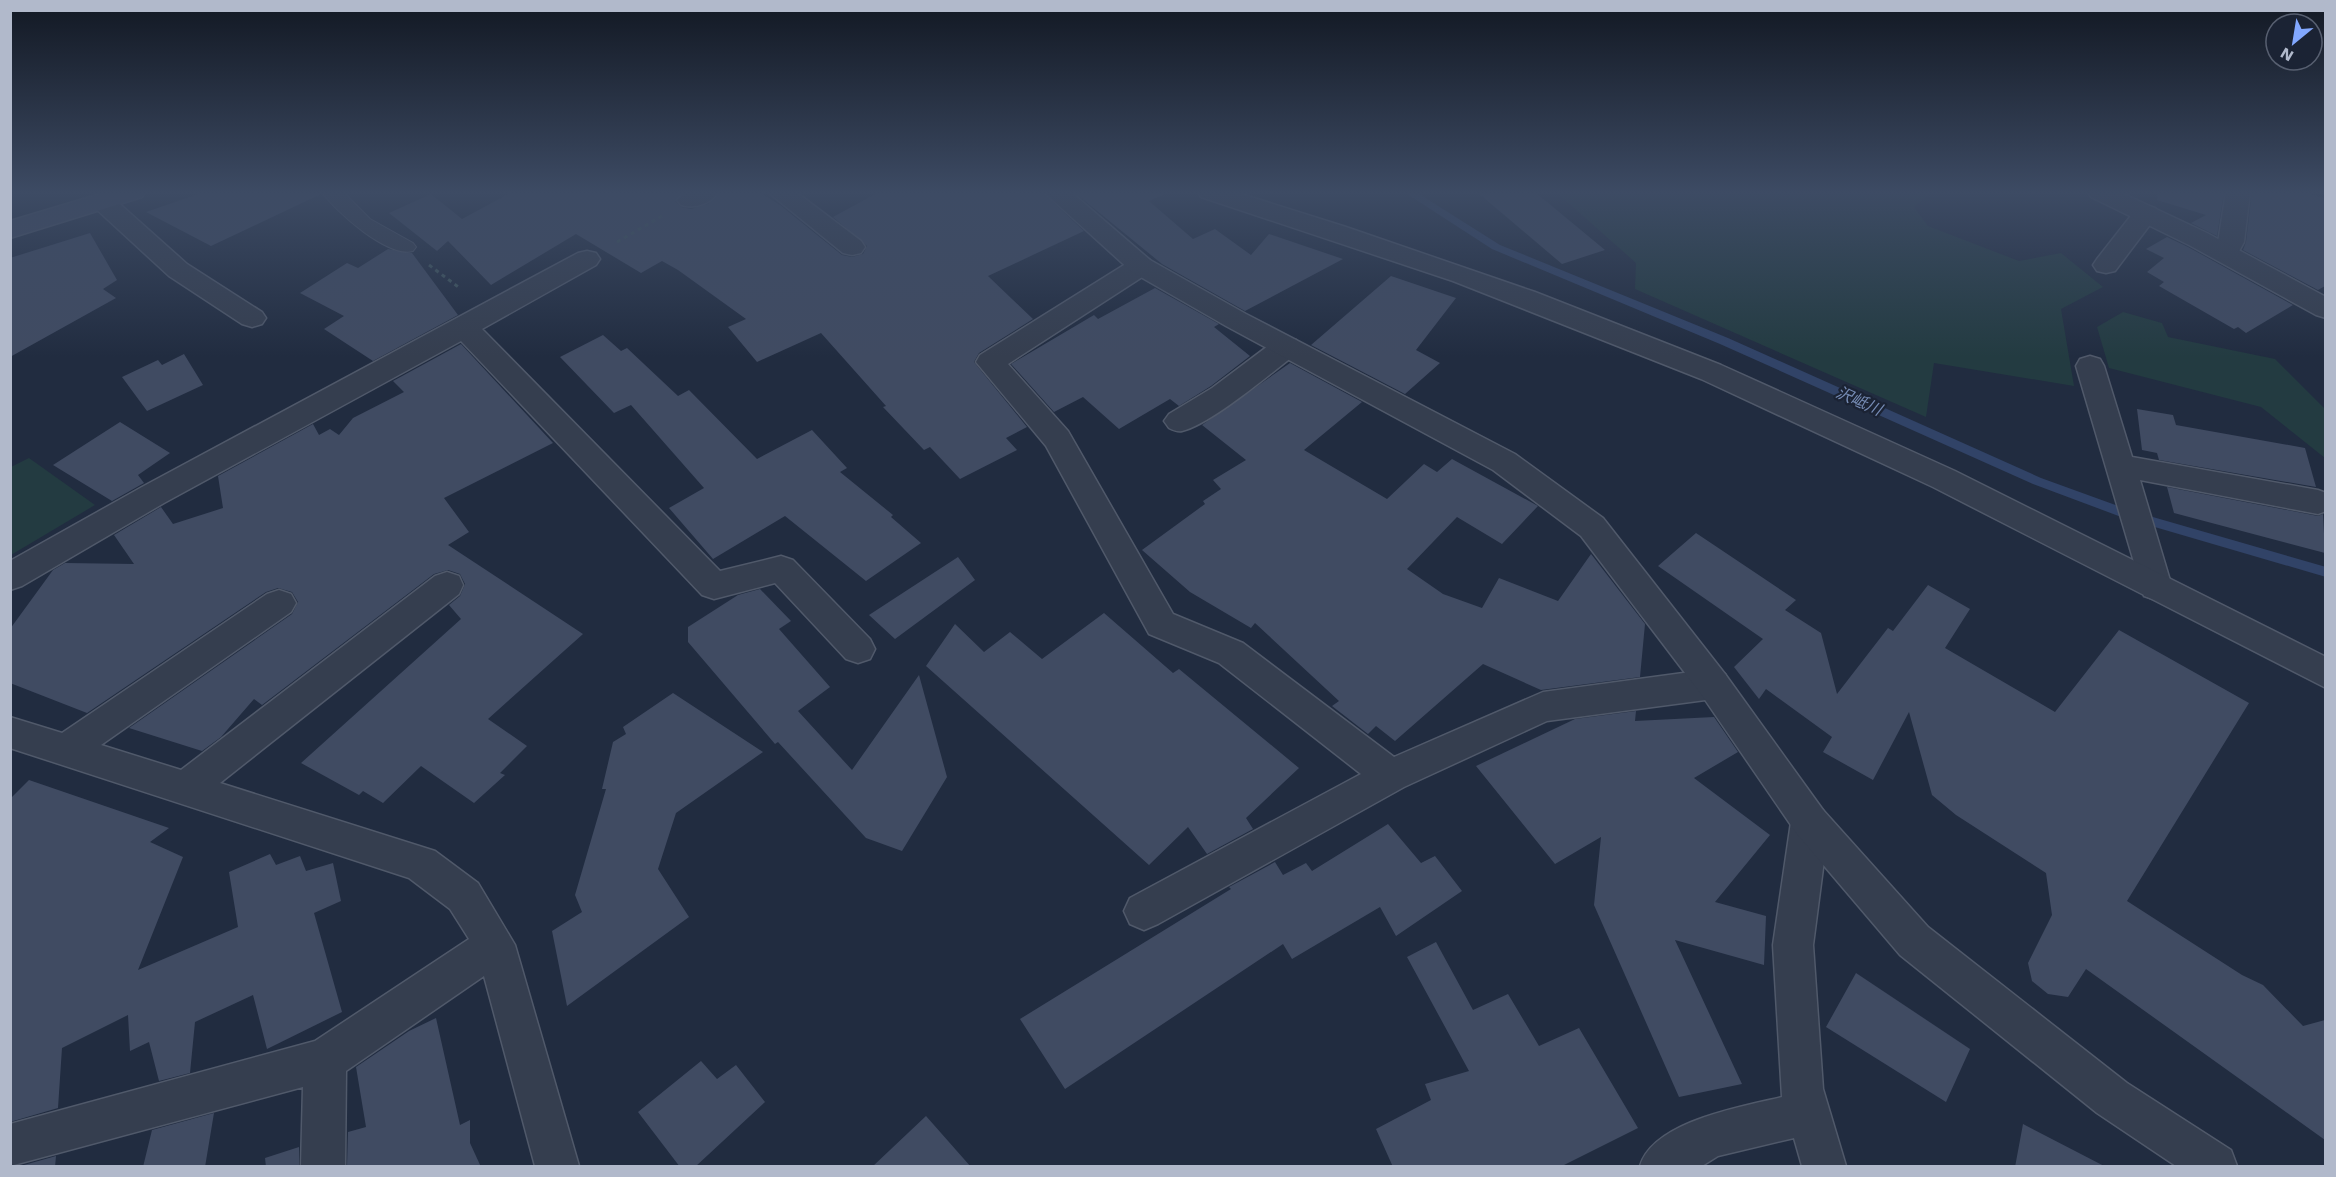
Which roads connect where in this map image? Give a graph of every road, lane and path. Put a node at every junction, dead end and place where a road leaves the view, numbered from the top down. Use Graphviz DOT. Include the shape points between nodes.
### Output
graph roads {
  1 [pos="153,247"];
  2 [pos="406,247"];
  3 [pos="608,247"];
  4 [pos="1119,247"];
  5 [pos="1385,247"];
  6 [pos="2111,247"];
  7 [pos="2214,247"];
  8 [pos="2228,247"];
  9 [pos="2226,253"];
  10 [pos="587,259"];
  11 [pos="2106,265"];
  12 [pos="1141,266"];
  13 [pos="2325,309"];
  14 [pos="493,314"];
  15 [pos="252,318"];
  16 [pos="466,329"];
  17 [pos="1286,347"];
  18 [pos="2090,366"];
  19 [pos="1179,421"];
  20 [pos="2122,466"];
  21 [pos="2318,502"];
  22 [pos="10,577"];
  23 [pos="447,585"];
  24 [pos="2156,587"];
  25 [pos="279,603"];
  26 [pos="858,649"];
  27 [pos="2325,674"];
  28 [pos="1713,684"];
  29 [pos="10,732"];
  30 [pos="66,750"];
  31 [pos="1391,776"];
  32 [pos="186,788"];
  33 [pos="1810,822"];
  34 [pos="1144,910"];
  35 [pos="495,945"];
  36 [pos="325,1060"];
  37 [pos="1808,1113"];
  38 [pos="10,1146"];
  39 [pos="323,1167"];
  40 [pos="557,1167"];
  41 [pos="1662,1167"];
  42 [pos="1824,1167"];
  43 [pos="2215,1167"];
  1 -- 15 [label="street" via="178,270"];
  2 -- 14 [label="path"];
  3 -- 10 [label="path"];
  4 -- 12 [label="street"];
  5 -- 24 [label="street" via="1682,360 1926,471"];
  6 -- 11 [label="street"];
  7 -- 9 [label="street"];
  8 -- 9 [label="street"];
  9 -- 13 [label="street"];
  10 -- 14 [label="street"];
  12 -- 17 [label="street"];
  12 -- 31 [label="street" via="990,362 1057,439 1161,624 1231,653"];
  14 -- 16 [label="street"];
  16 -- 22 [label="street" via="92,528"];
  16 -- 26 [label="street" via="714,586 781,569"];
  17 -- 19 [label="street" via="1222,395"];
  17 -- 28 [label="street" via="1504,462 1592,527"];
  18 -- 20 [label="street"];
  20 -- 21 [label="street"];
  20 -- 24 [label="street"];
  23 -- 32 [label="street"];
  24 -- 27 [label="street"];
  25 -- 30 [label="street"];
  28 -- 31 [label="street" via="1543,707"];
  28 -- 33 [label="street"];
  29 -- 30 [label="street"];
  30 -- 32 [label="street"];
  31 -- 34 [label="street"];
  32 -- 35 [label="street" via="421,864 464,896"];
  33 -- 37 [label="street" via="1793,945 1801,1089"];
  33 -- 43 [label="street" via="1914,941 2112,1098"];
  35 -- 36 [label="street"];
  35 -- 40 [label="street"];
  36 -- 38 [label="street"];
  36 -- 39 [label="street"];
  37 -- 41 [label="street" via="1708,1136"];
  37 -- 42 [label="street"];
}
